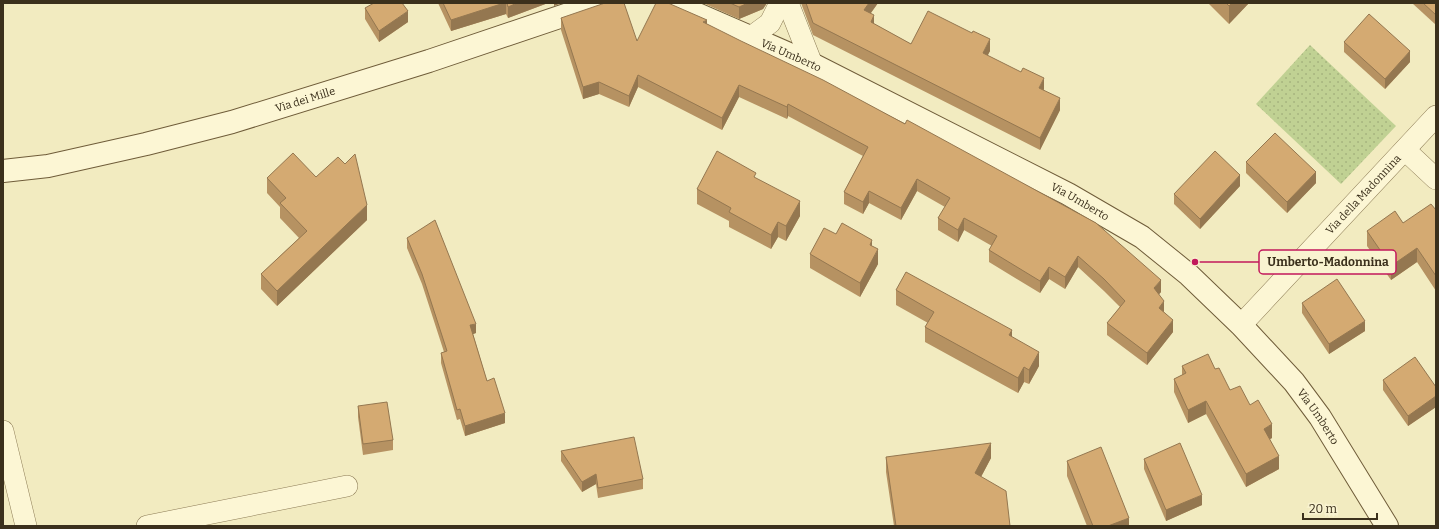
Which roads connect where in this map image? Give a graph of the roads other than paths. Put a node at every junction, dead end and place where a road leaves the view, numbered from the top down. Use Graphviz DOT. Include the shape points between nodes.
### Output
graph roads {
  1 [pos="601,3"];
  2 [pos="672,3"];
  3 [pos="780,3"];
  4 [pos="788,3"];
  5 [pos="751,38"];
  6 [pos="812,64"];
  7 [pos="1436,116"];
  8 [pos="1404,150"];
  9 [pos="3,171"];
  10 [pos="1436,179"];
  11 [pos="1242,325"];
  12 [pos="3,432"];
  13 [pos="347,486"];
  14 [pos="26,526"];
  15 [pos="147,526"];
  16 [pos="1387,526"];
  1 -- 9 [label="main road, Via dei Mille" via="465,50 210,127 48,166"];
  2 -- 5 [label="main road, Via Umberto"];
  3 -- 5 [label="street" via="770,23"];
  4 -- 6 [label="street"];
  5 -- 6 [label="main road, Via Umberto"];
  6 -- 11 [label="main road, Via Umberto" via="1068,194 1142,237 1189,275"];
  7 -- 8 [label="street, Via della Madonnina"];
  8 -- 10 [label="street"];
  8 -- 11 [label="street, Via della Madonnina"];
  11 -- 16 [label="main road, Via Umberto" via="1294,382 1320,417"];
  12 -- 14 [label="street"];
  13 -- 15 [label="street"];
}
